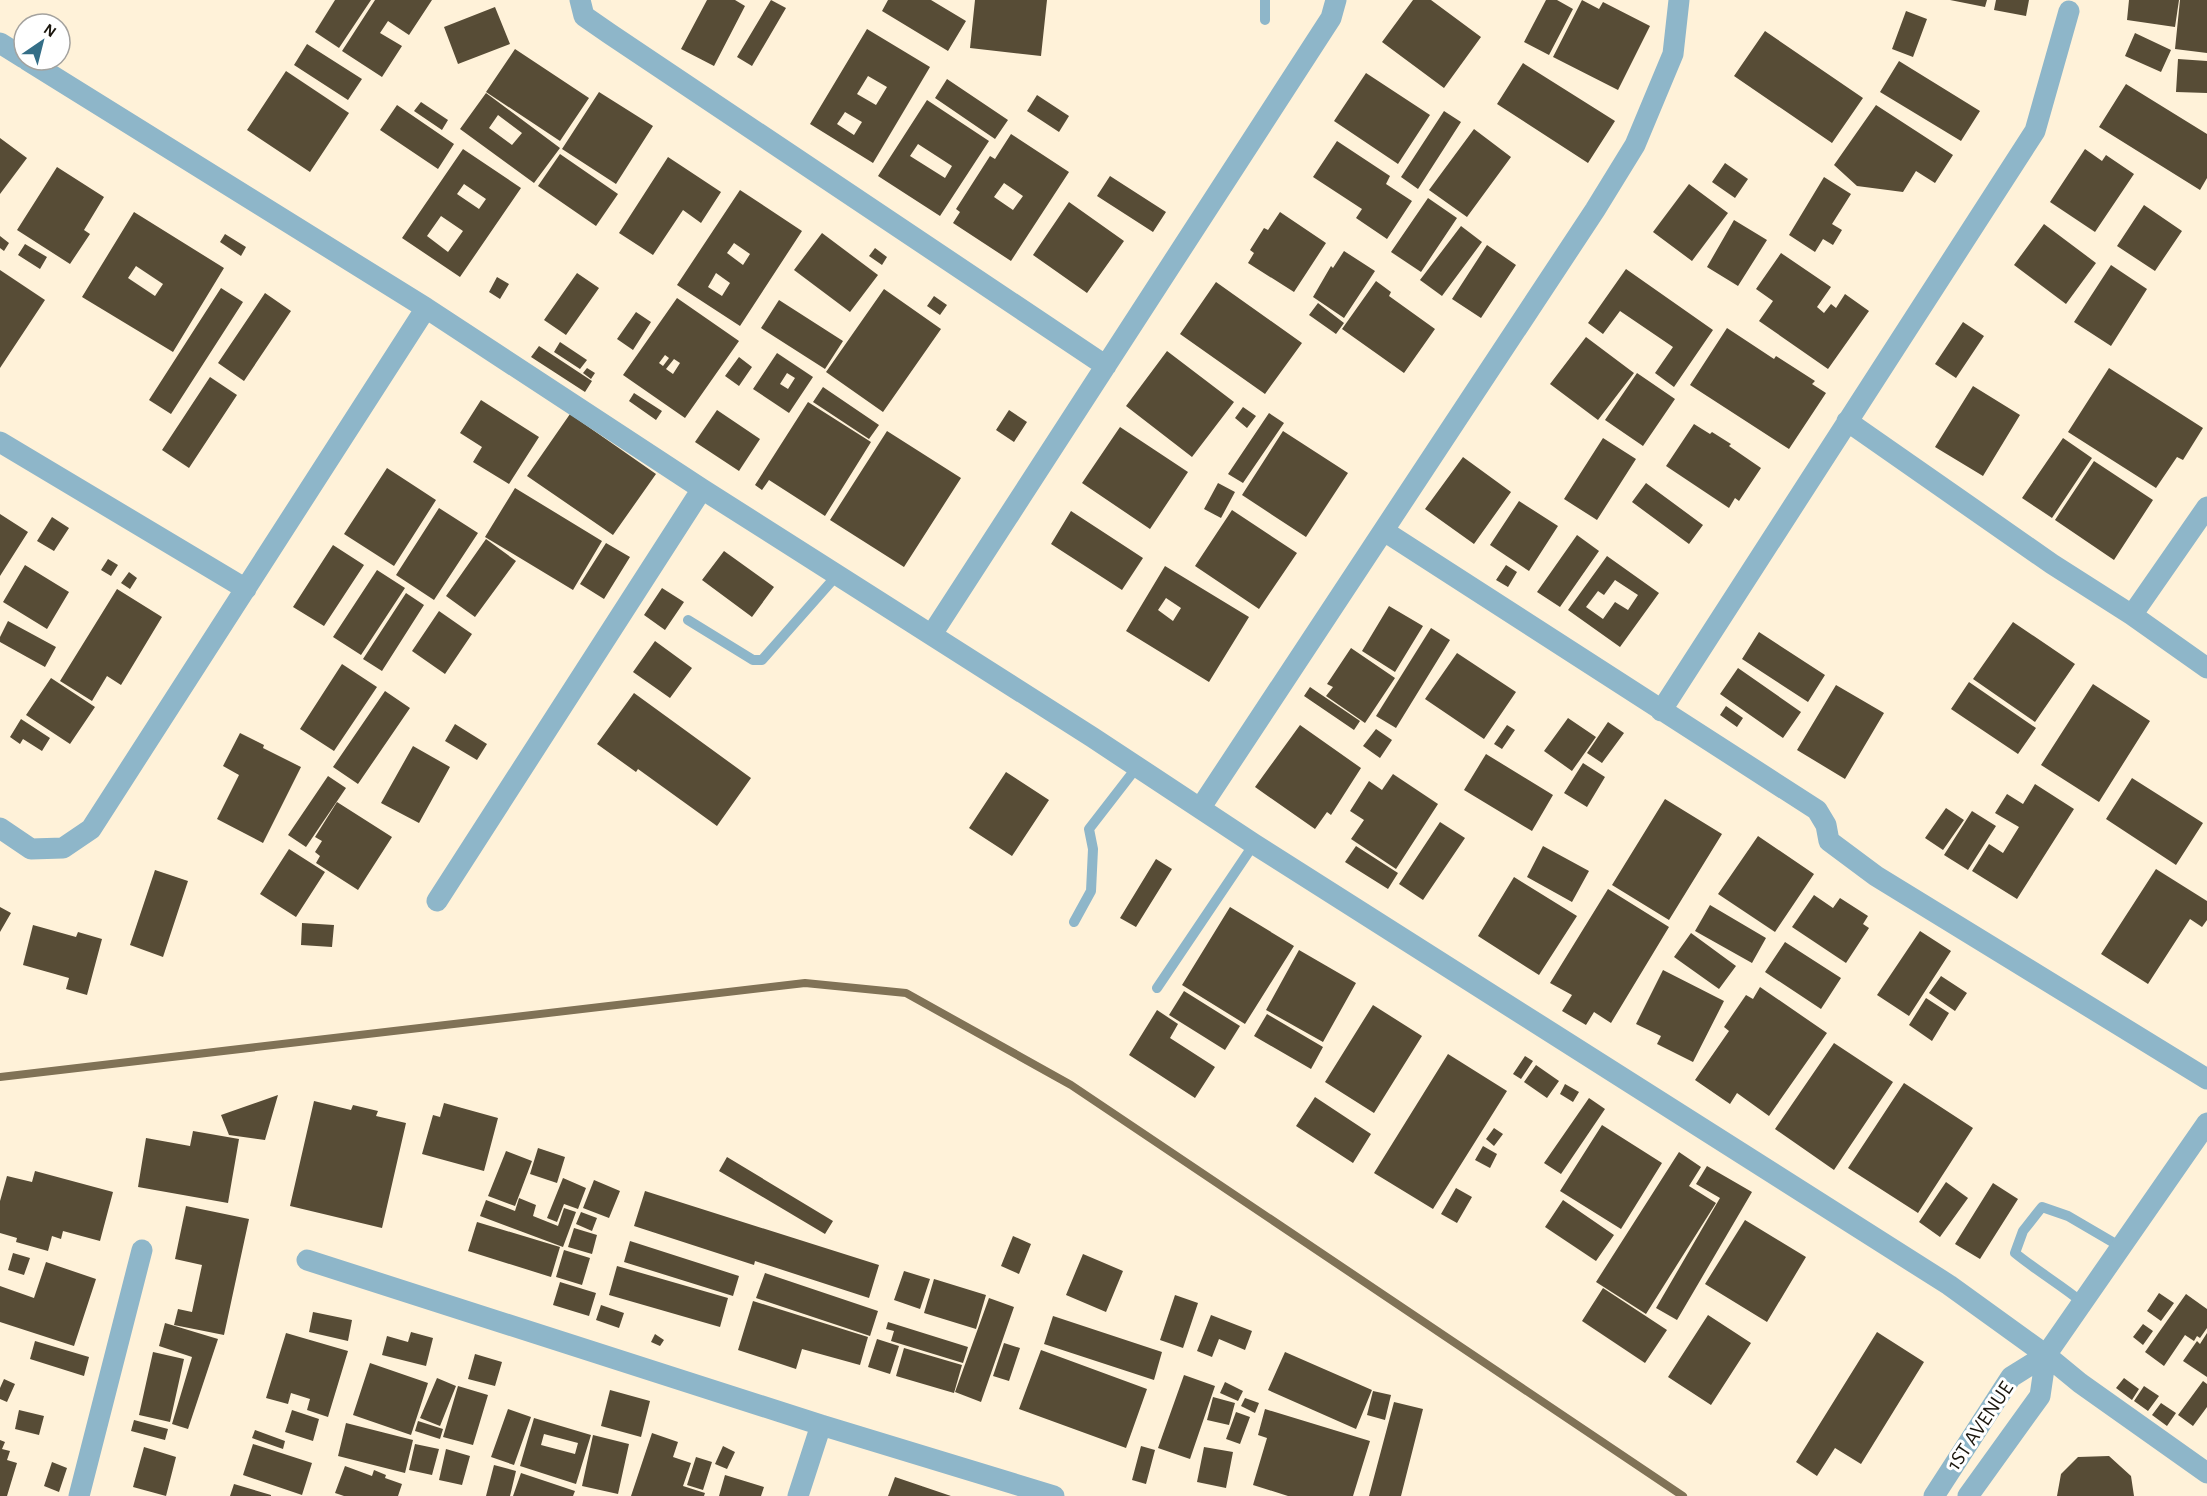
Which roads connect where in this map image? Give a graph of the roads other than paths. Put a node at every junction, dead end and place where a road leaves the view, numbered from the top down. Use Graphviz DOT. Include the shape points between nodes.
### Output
graph roads {
  1 [pos="580,0"];
  2 [pos="1265,0"];
  3 [pos="1336,0"];
  4 [pos="1679,0"];
  5 [pos="2068,11"];
  6 [pos="1265,20"];
  7 [pos="47,72"];
  8 [pos="426,308"];
  9 [pos="1106,366"];
  10 [pos="1847,421"];
  11 [pos="0,442"];
  12 [pos="702,489"];
  13 [pos="2207,507"];
  14 [pos="1384,531"];
  15 [pos="838,574"];
  16 [pos="246,590"];
  17 [pos="2132,615"];
  18 [pos="688,620"];
  19 [pos="932,634"];
  20 [pos="2207,668"];
  21 [pos="1661,711"];
  22 [pos="1137,767"];
  23 [pos="1201,807"];
  24 [pos="0,828"];
  25 [pos="1254,844"];
  26 [pos="437,901"];
  27 [pos="1074,922"];
  28 [pos="1157,988"];
  29 [pos="2207,1079"];
  30 [pos="2207,1123"];
  31 [pos="2121,1247"];
  32 [pos="142,1250"];
  33 [pos="307,1260"];
  34 [pos="2083,1304"];
  35 [pos="2046,1355"];
  36 [pos="821,1425"];
  37 [pos="2207,1473"];
  38 [pos="79,1496"];
  39 [pos="798,1496"];
  40 [pos="1053,1496"];
  41 [pos="1934,1496"];
  42 [pos="1968,1496"];
  1 -- 9 [label="street" via="584,15 610,34"];
  2 -- 6 [label="lane"];
  3 -- 9 [label="street" via="1331,18"];
  4 -- 14 [label="street" via="1673,54 1635,145"];
  5 -- 10 [label="street" via="2035,131"];
  7 -- 8 [label="street"];
  8 -- 12 [label="street"];
  8 -- 16 [label="street"];
  9 -- 19 [label="street"];
  10 -- 17 [label="street"];
  10 -- 21 [label="street"];
  11 -- 16 [label="street"];
  12 -- 15 [label="street"];
  12 -- 26 [label="street"];
  13 -- 17 [label="street"];
  14 -- 21 [label="street"];
  14 -- 23 [label="street"];
  15 -- 18 [label="lane" via="762,660 753,660"];
  15 -- 19 [label="street"];
  16 -- 24 [label="street" via="91,829 63,848 31,849"];
  17 -- 20 [label="street"];
  19 -- 22 [label="street"];
  21 -- 29 [label="street" via="1817,810 1829,841 1876,876"];
  22 -- 23 [label="street"];
  22 -- 27 [label="lane" via="1089,829 1093,849 1091,891"];
  23 -- 25 [label="street"];
  25 -- 28 [label="lane"];
  25 -- 35 [label="street" via="1949,1285"];
  30 -- 31 [label="street"];
  31 -- 34 [label="street"];
  31 -- 34 [label="lane" via="2068,1216 2042,1207 2023,1231 2014,1253"];
  32 -- 38 [label="street"];
  33 -- 36 [label="street"];
  34 -- 35 [label="street"];
  35 -- 37 [label="street"];
  35 -- 41 [label="street, 1ST AVENUE" via="2011,1377"];
  35 -- 42 [label="street, 1ST AVENUE" via="2040,1396"];
  36 -- 39 [label="street"];
  36 -- 40 [label="street"];
}
